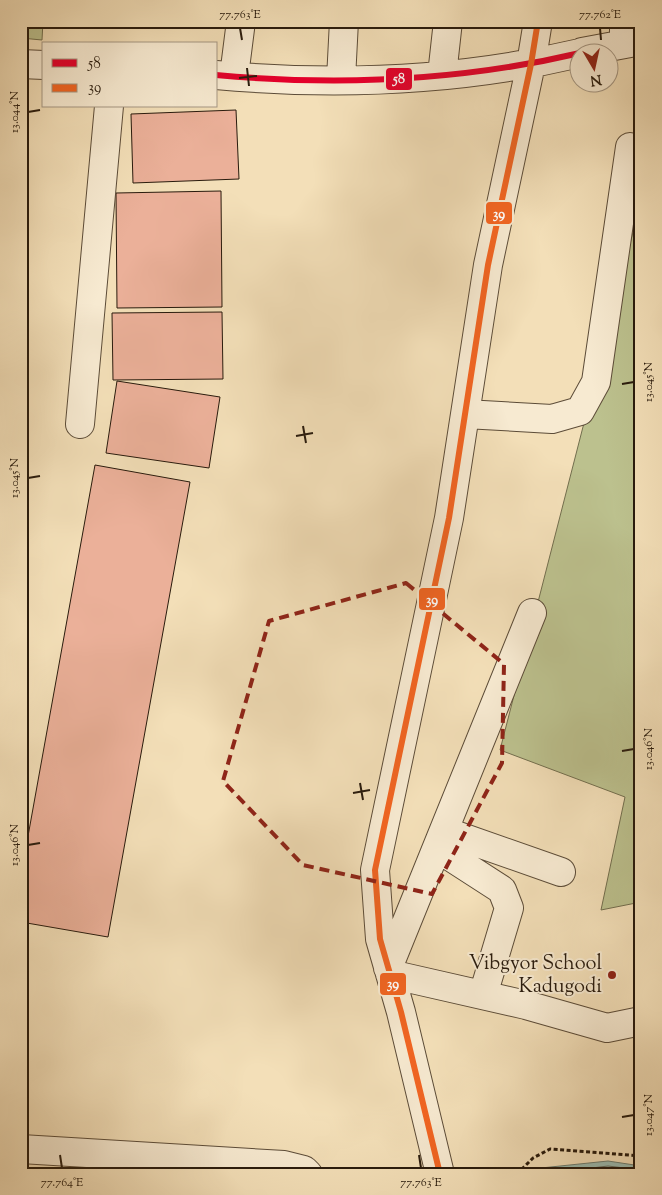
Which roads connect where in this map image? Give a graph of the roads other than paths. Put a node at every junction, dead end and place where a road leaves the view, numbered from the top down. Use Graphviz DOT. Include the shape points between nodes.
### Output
graph roads {
  1 [pos="241,21"];
  2 [pos="344,21"];
  3 [pos="448,21"];
  4 [pos="538,21"];
  5 [pos="630,36"];
  6 [pos="613,42"];
  7 [pos="570,55"];
  8 [pos="21,64"];
  9 [pos="531,64"];
  10 [pos="42,65"];
  11 [pos="442,75"];
  12 [pos="225,76"];
  13 [pos="341,79"];
  14 [pos="109,108"];
  15 [pos="630,147"];
  16 [pos="464,414"];
  17 [pos="80,424"];
  18 [pos="532,613"];
  19 [pos="440,840"];
  20 [pos="561,872"];
  21 [pos="389,971"];
  22 [pos="483,995"];
  23 [pos="641,1021"];
  24 [pos="21,1149"];
  25 [pos="308,1174"];
  26 [pos="440,1174"];
  1 -- 12 [label="street"];
  2 -- 13 [label="street"];
  3 -- 11 [label="street"];
  4 -- 9 [label="street"];
  5 -- 6 [label="street"];
  7 -- 9 [label="street"];
  8 -- 10 [label="street"];
  9 -- 11 [label="street"];
  9 -- 16 [label="street" via="488,265"];
  11 -- 13 [label="street"];
  12 -- 13 [label="street" via="280,81"];
  14 -- 17 [label="street"];
  15 -- 16 [label="street" via="596,382 580,411 552,419"];
  16 -- 21 [label="street" via="449,518 375,870 380,939"];
  18 -- 19 [label="street"];
  19 -- 20 [label="street"];
  19 -- 21 [label="street"];
  19 -- 22 [label="street" via="502,890 508,902 509,908"];
  21 -- 22 [label="street"];
  21 -- 26 [label="street"];
  22 -- 23 [label="street" via="607,1028"];
  24 -- 25 [label="street" via="284,1165"];
}
